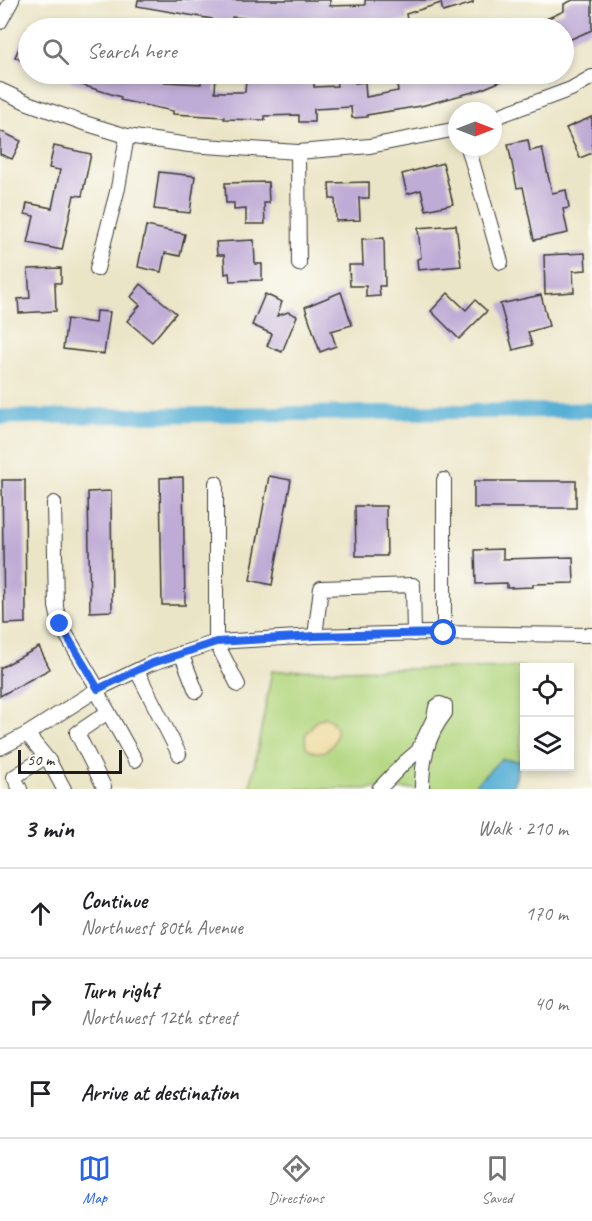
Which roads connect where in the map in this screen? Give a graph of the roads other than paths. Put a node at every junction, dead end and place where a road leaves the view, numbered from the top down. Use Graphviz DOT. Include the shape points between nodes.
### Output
graph roads {
  1 [pos="12,0"];
  2 [pos="0,22"];
  3 [pos="592,77"];
  4 [pos="0,90"];
  5 [pos="502,115"];
  6 [pos="448,131"];
  7 [pos="127,136"];
  8 [pos="298,152"];
  9 [pos="471,156"];
  10 [pos="501,261"];
  11 [pos="299,264"];
  12 [pos="98,269"];
  13 [pos="444,480"];
  14 [pos="216,483"];
  15 [pos="54,503"];
  16 [pos="414,633"];
  17 [pos="444,633"];
  18 [pos="592,635"];
  19 [pos="315,636"];
  20 [pos="216,642"];
  21 [pos="181,653"];
  22 [pos="137,671"];
  23 [pos="237,685"];
  24 [pos="97,690"];
  25 [pos="196,691"];
  26 [pos="108,712"];
  27 [pos="27,734"];
  28 [pos="0,748"];
  29 [pos="179,754"];
  30 [pos="45,757"];
  31 [pos="135,760"];
  32 [pos="104,787"];
  33 [pos="20,789"];
  34 [pos="64,789"];
  35 [pos="379,789"];
  36 [pos="422,789"];
  1 -- 2 [label="street"];
  3 -- 5 [label="street"];
  4 -- 7 [label="street"];
  6 -- 8 [label="street" via="370,146"];
  7 -- 8 [label="street" via="189,145"];
  7 -- 12 [label="street"];
  8 -- 11 [label="street"];
  9 -- 10 [label="street"];
  13 -- 17 [label="street"];
  14 -- 20 [label="street"];
  15 -- 24 [label="street" via="56,607 60,624"];
  16 -- 17 [label="street"];
  16 -- 19 [label="street"];
  16 -- 19 [label="street" via="413,585 321,588"];
  17 -- 18 [label="street"];
  19 -- 20 [label="street"];
  20 -- 21 [label="street"];
  20 -- 23 [label="street"];
  21 -- 22 [label="street"];
  21 -- 25 [label="street"];
  22 -- 24 [label="street"];
  22 -- 29 [label="street"];
  24 -- 26 [label="street"];
  24 -- 27 [label="street"];
  26 -- 31 [label="street"];
  26 -- 32 [label="street" via="77,733"];
  27 -- 28 [label="street"];
  27 -- 30 [label="street"];
  30 -- 33 [label="street" via="14,777"];
  30 -- 34 [label="street"];
  35 -- 36 [label="street" via="418,751 440,704 445,706 445,713 424,753"];
}
